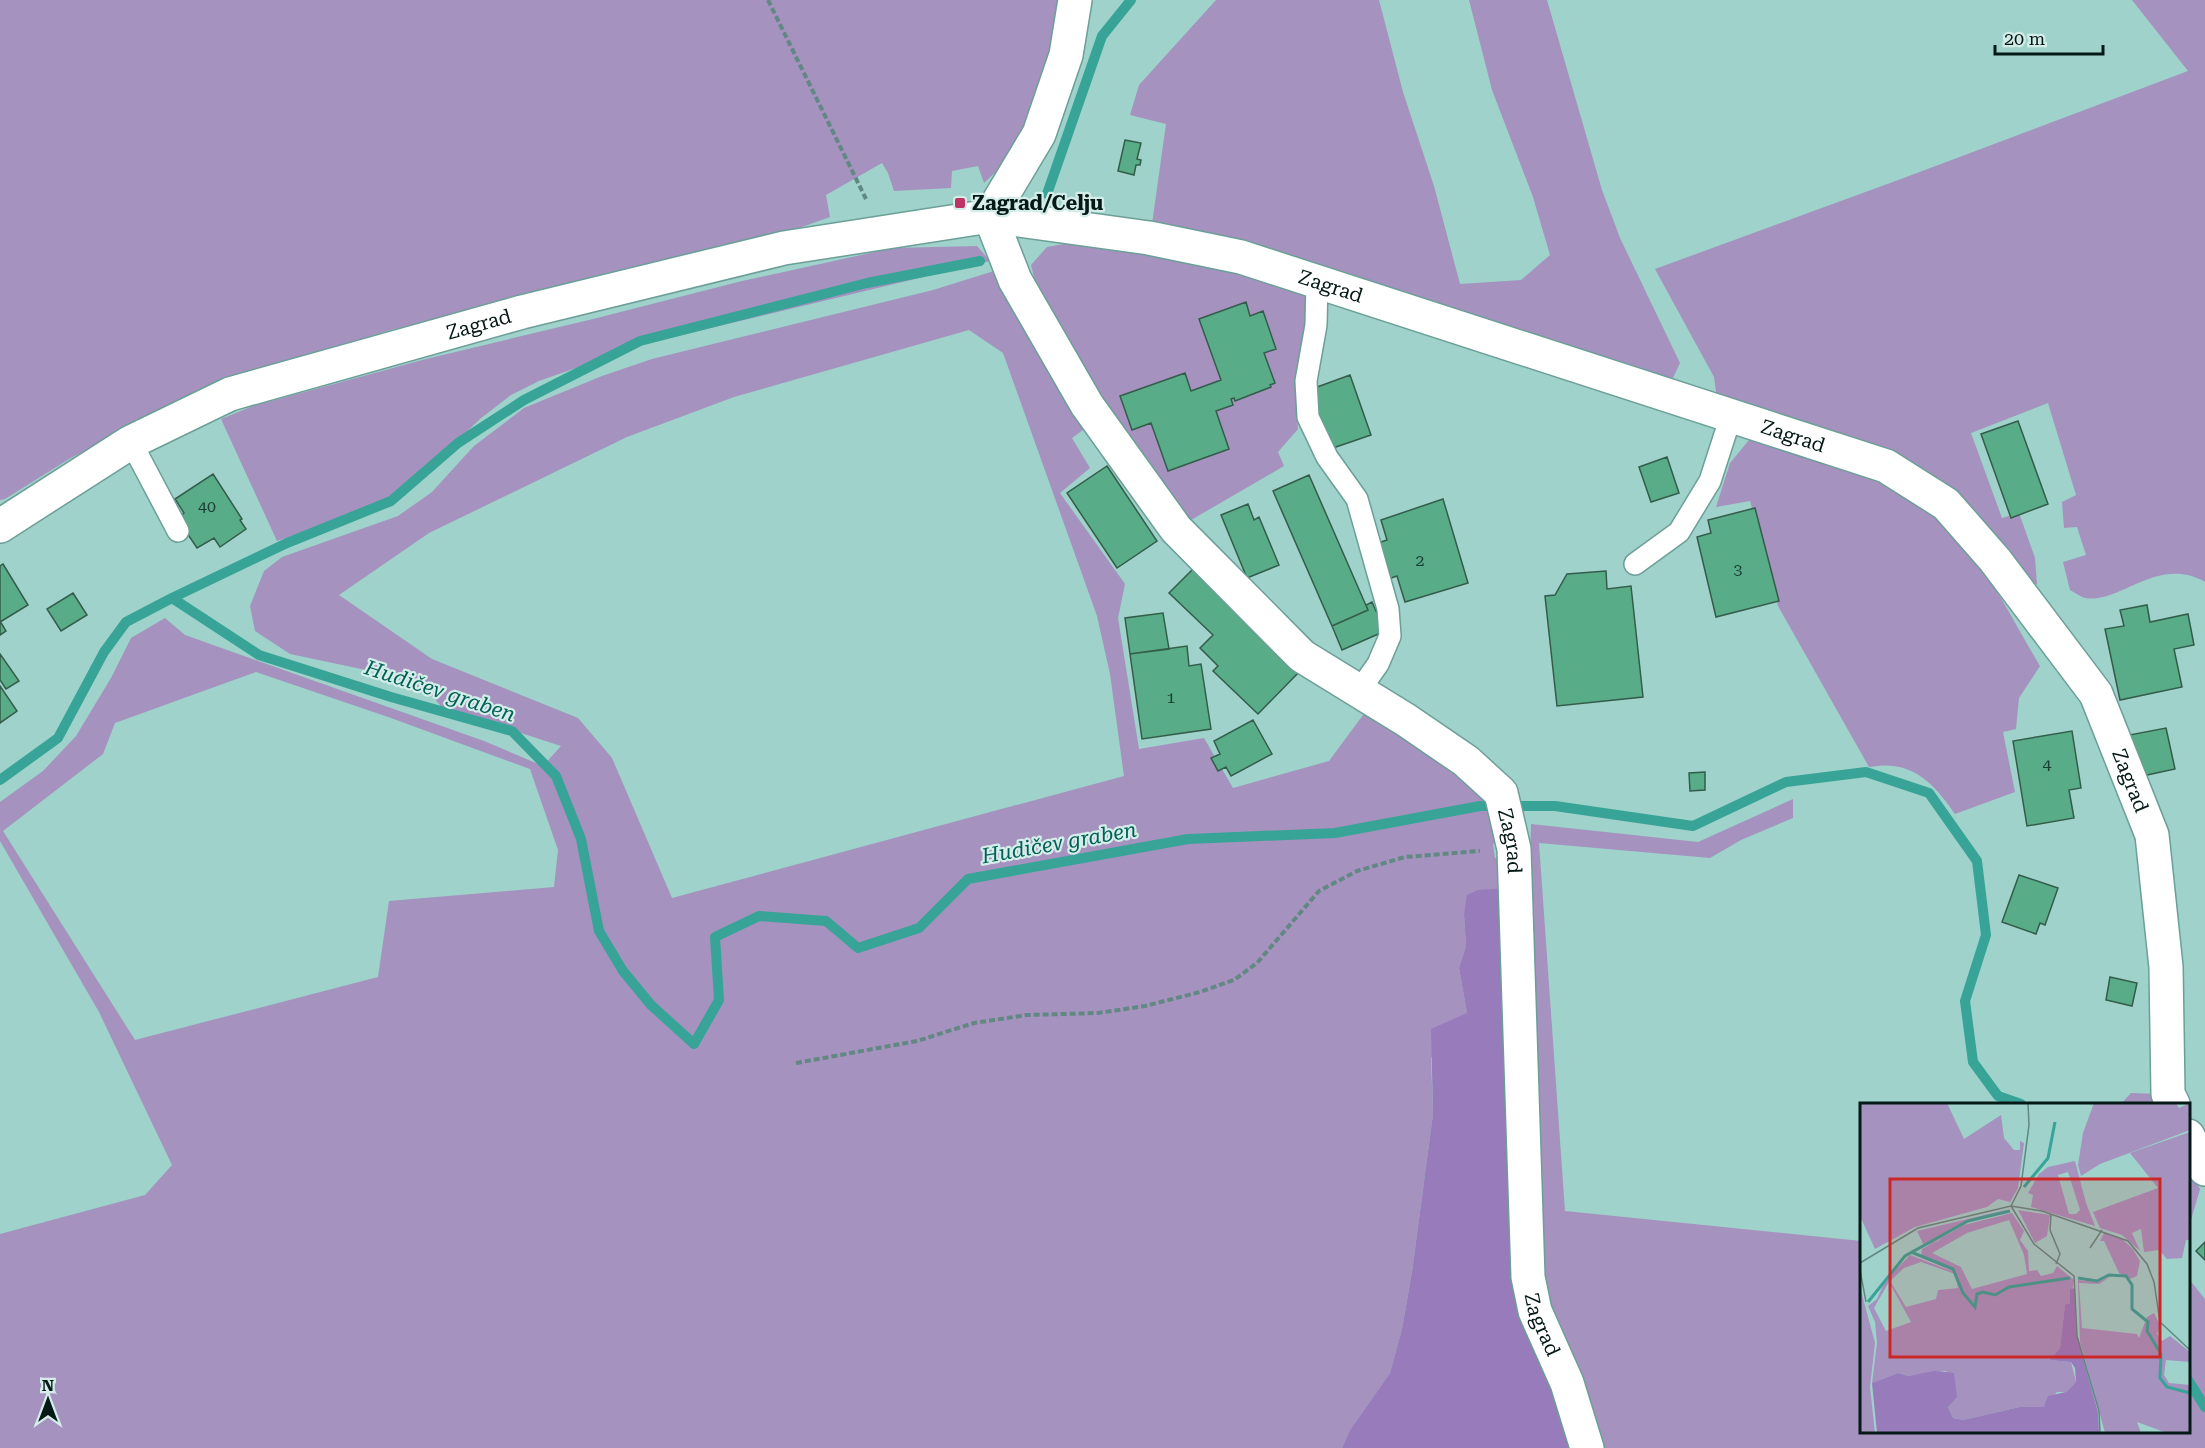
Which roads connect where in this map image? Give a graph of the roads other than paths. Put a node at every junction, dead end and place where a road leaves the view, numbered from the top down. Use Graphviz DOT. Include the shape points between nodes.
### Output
graph roads {
  1 [pos="1075,0"];
  2 [pos="990,216"];
  3 [pos="1317,282"];
  4 [pos="1731,416"];
  5 [pos="131,442"];
  6 [pos="0,526"];
  7 [pos="178,531"];
  8 [pos="1635,564"];
  9 [pos="1359,692"];
  10 [pos="2172,1103"];
  11 [pos="2190,1140"];
  12 [pos="2205,1169"];
  13 [pos="1587,1448"];
  1 -- 2 [label="street" via="1066,55 1040,134"];
  2 -- 3 [label="street, Zagrad" via="1149,238 1241,257"];
  2 -- 5 [label="street, Zagrad" via="784,248 522,312 230,394"];
  2 -- 9 [label="street, Zagrad" via="1015,280 1087,405 1176,529 1302,656"];
  3 -- 4 [label="street, Zagrad"];
  3 -- 9 [label="lane" via="1316,325 1306,381 1308,417 1327,458 1357,499 1388,609 1390,636 1378,664"];
  4 -- 8 [label="lane" via="1710,481 1679,532"];
  4 -- 10 [label="street, Zagrad" via="1886,466 1946,504 1995,560 2096,694 2152,835 2166,967 2168,1094"];
  5 -- 6 [label="street, Zagrad"];
  5 -- 7 [label="lane"];
  9 -- 13 [label="street, Zagrad" via="1466,761 1501,793 1512,840 1528,1277 1535,1311 1568,1383"];
  11 -- 12 [label="street"];
}
